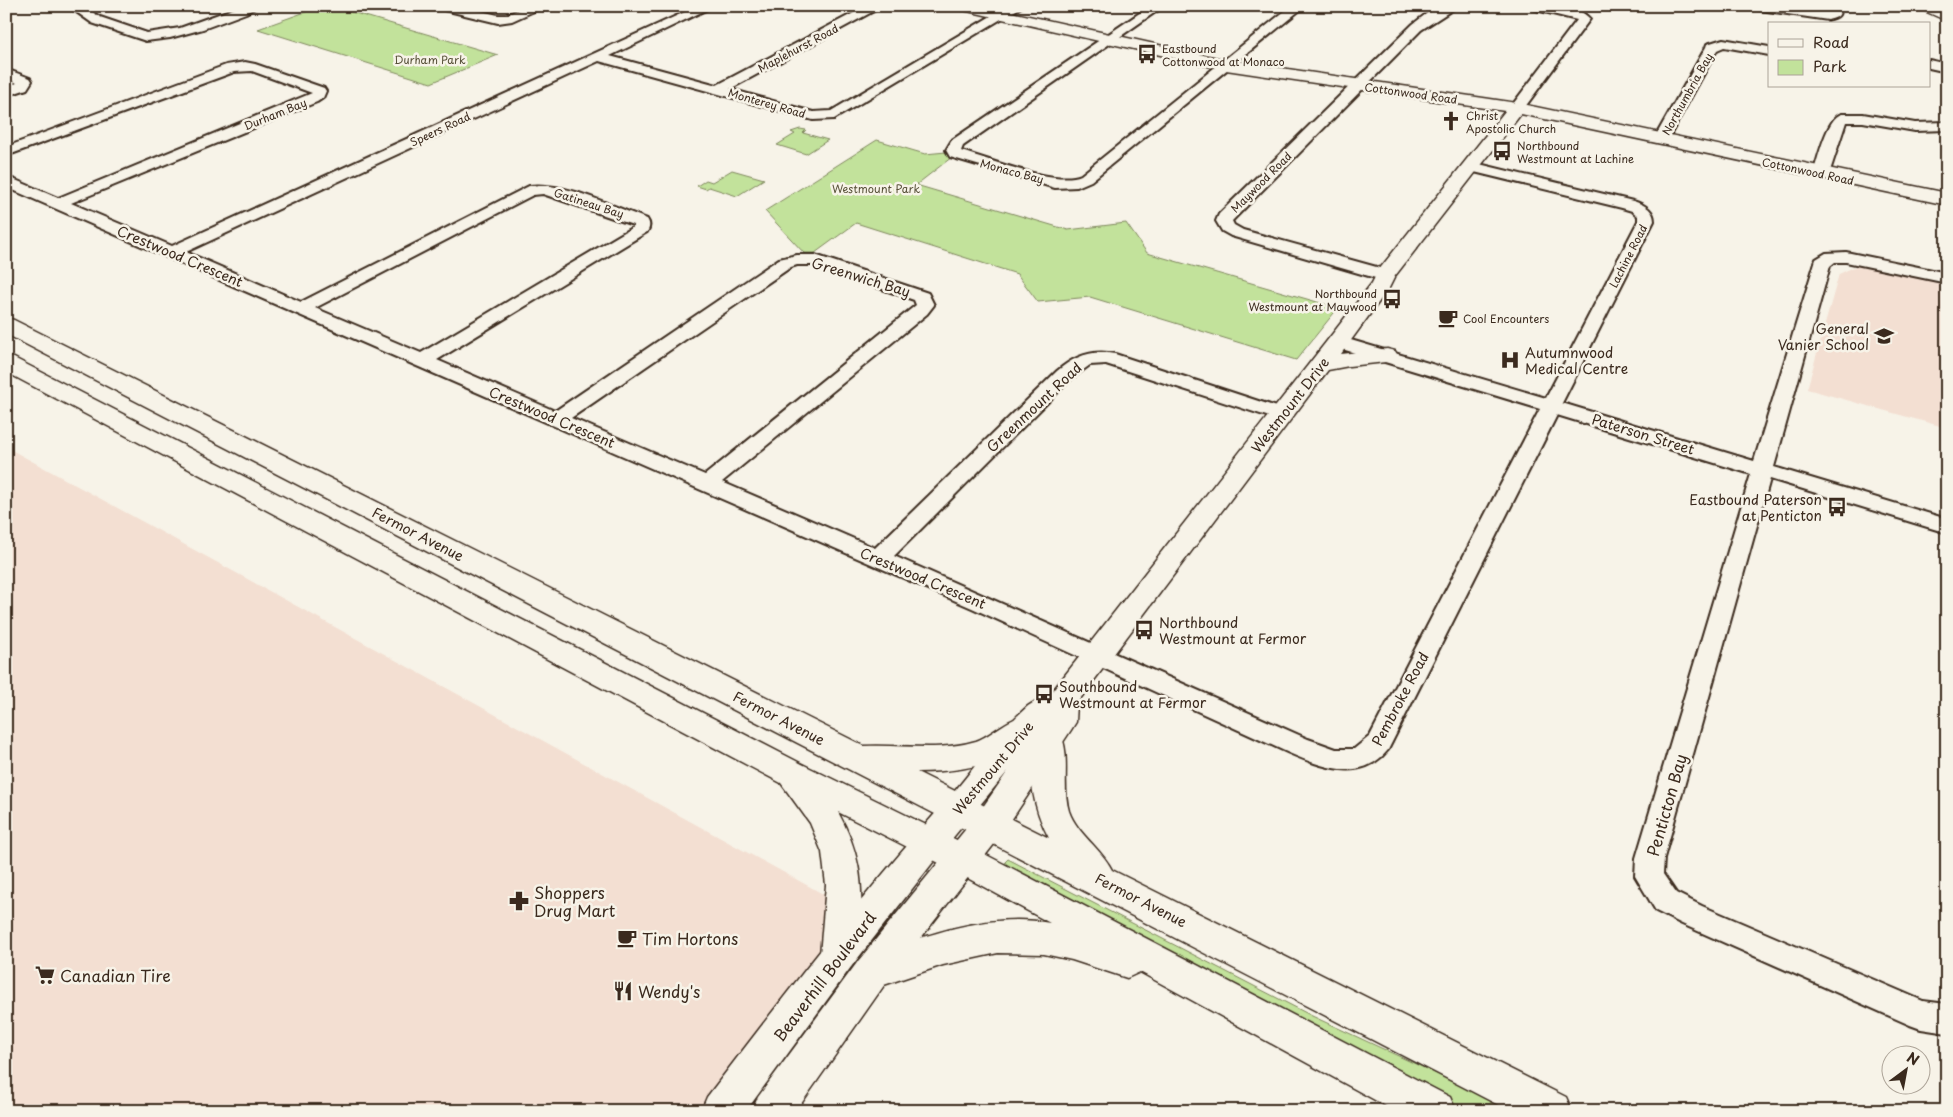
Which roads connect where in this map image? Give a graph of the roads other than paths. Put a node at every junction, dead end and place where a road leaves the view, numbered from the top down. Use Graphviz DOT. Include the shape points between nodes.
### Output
graph roads {
  1 [pos="74,6"];
  2 [pos="252,6"];
  3 [pos="444,6"];
  4 [pos="539,6"];
  5 [pos="708,6"];
  6 [pos="877,6"];
  7 [pos="963,6"];
  8 [pos="1017,6"];
  9 [pos="1158,6"];
  10 [pos="1299,6"];
  11 [pos="1452,6"];
  12 [pos="1536,6"];
  13 [pos="1760,6"];
  14 [pos="1829,6"];
  15 [pos="1925,6"];
  16 [pos="1002,15"];
  17 [pos="1947,17"];
  18 [pos="1109,39"];
  19 [pos="1768,51"];
  20 [pos="599,56"];
  21 [pos="1930,64"];
  22 [pos="1226,65"];
  23 [pos="1947,68"];
  24 [pos="6,73"];
  25 [pos="1358,85"];
  26 [pos="718,90"];
  27 [pos="6,92"];
  28 [pos="1468,101"];
  29 [pos="1517,108"];
  30 [pos="1503,126"];
  31 [pos="1947,126"];
  32 [pos="1662,139"];
  33 [pos="6,152"];
  34 [pos="1471,167"];
  35 [pos="1821,174"];
  36 [pos="6,181"];
  37 [pos="1947,199"];
  38 [pos="58,203"];
  39 [pos="173,252"];
  40 [pos="1385,275"];
  41 [pos="1947,278"];
  42 [pos="302,308"];
  43 [pos="1355,320"];
  44 [pos="6,325"];
  45 [pos="1338,342"];
  46 [pos="1387,356"];
  47 [pos="422,361"];
  48 [pos="6,363"];
  49 [pos="1321,365"];
  50 [pos="1551,406"];
  51 [pos="1282,415"];
  52 [pos="556,419"];
  53 [pos="1763,470"];
  54 [pos="707,484"];
  55 [pos="1947,526"];
  56 [pos="878,558"];
  57 [pos="1096,656"];
  58 [pos="1036,734"];
  59 [pos="858,758"];
  60 [pos="791,773"];
  61 [pos="959,809"];
  62 [pos="990,824"];
  63 [pos="929,842"];
  64 [pos="961,858"];
  65 [pos="1104,882"];
  66 [pos="838,955"];
  67 [pos="872,972"];
  68 [pos="1186,978"];
  69 [pos="1947,1018"];
  70 [pos="722,1111"];
  71 [pos="772,1111"];
  72 [pos="1436,1111"];
  73 [pos="1552,1111"];
  1 -- 2 [label="street" via="96,20 154,38"];
  3 -- 4 [label="street" via="498,19"];
  5 -- 20 [label="street, Speers Road"];
  6 -- 26 [label="street, Maplehurst Road"];
  7 -- 16 [label="main road, Cottonwood Road"];
  8 -- 16 [label="street, Monterey Road"];
  9 -- 18 [label="street"];
  10 -- 22 [label="street"];
  11 -- 25 [label="street" via="1417,27"];
  12 -- 29 [label="street" via="1584,19"];
  13 -- 14 [label="street" via="1828,16 1834,14"];
  15 -- 17 [label="main road"];
  16 -- 18 [label="main road, Cottonwood Road"];
  16 -- 26 [label="street, Monterey Road" via="834,115 813,116"];
  18 -- 22 [label="main road, Cottonwood Road"];
  18 -- 22 [label="street, Monaco Bay" via="957,143 953,150 955,154 1055,183 1077,182"];
  19 -- 32 [label="street, Northumbria Bay" via="1723,44 1712,47"];
  20 -- 26 [label="street, Monterey Road"];
  20 -- 39 [label="street, Speers Road"];
  21 -- 23 [label="street"];
  22 -- 25 [label="main road, Cottonwood Road"];
  24 -- 27 [label="street" via="25,81 22,86"];
  25 -- 28 [label="main road, Cottonwood Road"];
  25 -- 40 [label="street, Maywood Road" via="1224,221 1228,228 1238,233"];
  28 -- 29 [label="main road, Cottonwood Road"];
  28 -- 30 [label="main road" via="1498,116"];
  29 -- 30 [label="main road, Westmount Drive"];
  29 -- 32 [label="main road, Cottonwood Road"];
  30 -- 34 [label="main road, Westmount Drive"];
  31 -- 35 [label="street" via="1915,127 1863,118 1842,118"];
  32 -- 35 [label="main road, Cottonwood Road"];
  33 -- 38 [label="street, Durham Bay" via="231,68 255,68 320,91 312,99"];
  34 -- 40 [label="main road, Westmount Drive"];
  34 -- 50 [label="street, Lachine Road" via="1627,204 1646,215 1646,221"];
  35 -- 37 [label="main road, Cottonwood Road"];
  36 -- 38 [label="street, Crestwood Crescent"];
  38 -- 39 [label="street, Crestwood Crescent"];
  39 -- 42 [label="street, Crestwood Crescent"];
  40 -- 43 [label="main road, Westmount Drive"];
  41 -- 53 [label="street, Penticton Bay" via="1846,257 1832,257 1822,262"];
  42 -- 47 [label="street, Crestwood Crescent"];
  42 -- 47 [label="street, Gatineau Bay" via="529,191 558,192 641,222 641,229 632,235"];
  43 -- 45 [label="main road, Westmount Drive"];
  43 -- 46 [label="main road" via="1363,334"];
  44 -- 59 [label="main road, Fermor Avenue"];
  45 -- 46 [label="street, Paterson Street"];
  45 -- 49 [label="main road, Westmount Drive"];
  46 -- 49 [label="main road"];
  46 -- 50 [label="street, Paterson Street"];
  47 -- 52 [label="street, Crestwood Crescent"];
  48 -- 60 [label="main road"];
  49 -- 51 [label="main road, Westmount Drive"];
  50 -- 53 [label="street, Paterson Street"];
  50 -- 57 [label="street, Pembroke Road" via="1370,755 1348,761 1323,755"];
  51 -- 56 [label="street, Greenmount Road" via="1108,358 1082,360"];
  51 -- 57 [label="main road, Westmount Drive"];
  52 -- 54 [label="street, Crestwood Crescent"];
  52 -- 54 [label="street, Greenwich Bay" via="785,263 814,260 922,297 925,305 922,310"];
  53 -- 55 [label="street, Paterson Street"];
  53 -- 69 [label="street, Penticton Bay" via="1650,858 1649,876 1666,902 1692,915 1921,1015"];
  54 -- 56 [label="street, Crestwood Crescent"];
  56 -- 57 [label="street, Crestwood Crescent"];
  57 -- 58 [label="main road, Westmount Drive" via="1062,701 1060,722"];
  58 -- 59 [label="main road" via="966,756 928,760"];
  58 -- 61 [label="main road, Westmount Drive"];
  58 -- 62 [label="main road, Westmount Drive"];
  58 -- 65 [label="main road" via="1055,816 1071,844"];
  59 -- 61 [label="main road, Fermor Avenue"];
  60 -- 63 [label="main road"];
  60 -- 66 [label="main road" via="825,818 841,853 845,876"];
  61 -- 62 [label="main road, Fermor Avenue"];
  61 -- 63 [label="main road, Westmount Drive"];
  62 -- 64 [label="main road, Westmount Drive"];
  62 -- 65 [label="main road, Fermor Avenue"];
  63 -- 64 [label="main road"];
  63 -- 66 [label="main road, Beaverhill Boulevard"];
  64 -- 67 [label="main road"];
  64 -- 68 [label="main road"];
  65 -- 73 [label="main road, Fermor Avenue"];
  66 -- 70 [label="main road, Beaverhill Boulevard"];
  67 -- 68 [label="main road" via="974,941 1016,936 1061,941"];
  67 -- 71 [label="main road"];
  68 -- 72 [label="main road"];
}
